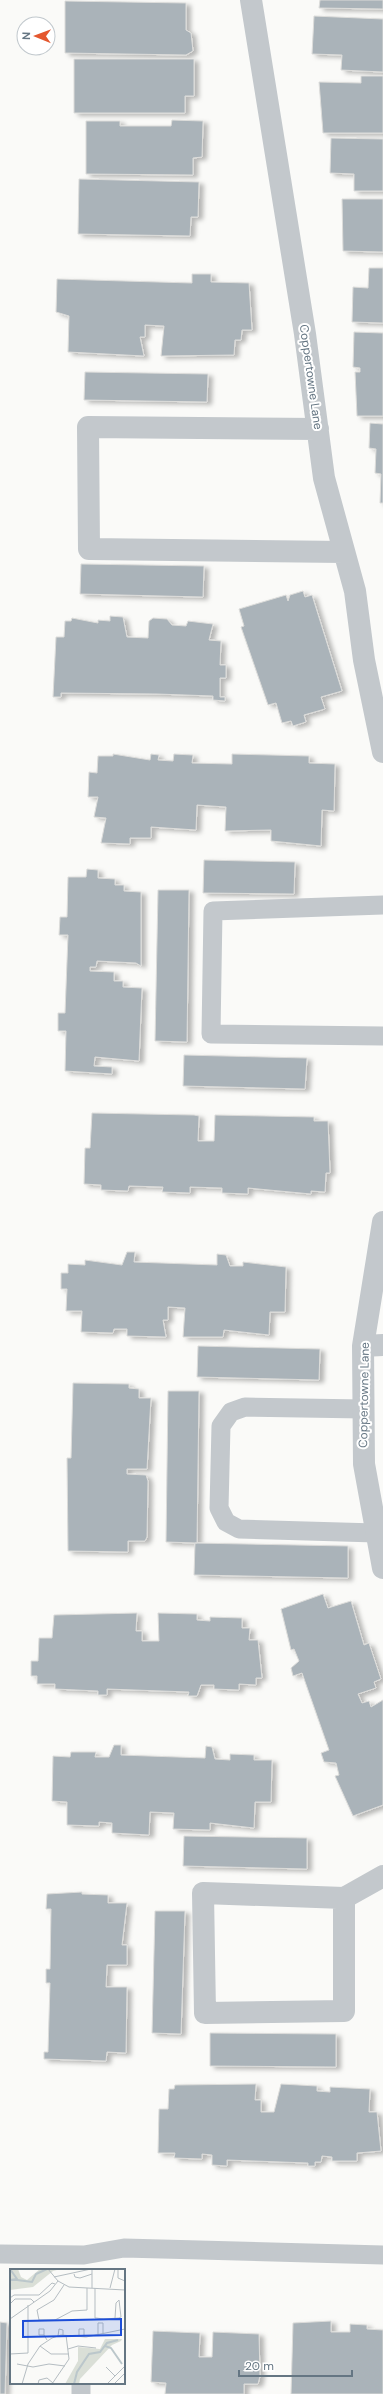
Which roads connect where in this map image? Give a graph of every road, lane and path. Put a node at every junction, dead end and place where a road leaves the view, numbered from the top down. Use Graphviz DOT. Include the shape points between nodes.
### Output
graph roads {
  1 [pos="251,0"];
  2 [pos="318,429"];
  3 [pos="344,552"];
  4 [pos="383,752"];
  5 [pos="383,905"];
  6 [pos="383,1036"];
  7 [pos="383,1222"];
  8 [pos="373,1345"];
  9 [pos="364,1409"];
  10 [pos="376,1533"];
  11 [pos="383,1568"];
  12 [pos="383,1876"];
  13 [pos="344,1898"];
  14 [pos="0,2254"];
  15 [pos="383,2255"];
  16 [pos="84,2262"];
  17 [pos="82,2384"];
  18 [pos="81,2394"];
  1 -- 2 [label="street, Coppertowne Lane" via="304,326"];
  2 -- 3 [label="street, Coppertowne Lane" via="324,478"];
  2 -- 3 [label="street" via="88,427 89,549"];
  3 -- 4 [label="street, Coppertowne Lane" via="355,591 364,660"];
  5 -- 6 [label="lane" via="213,911 211,1034"];
  7 -- 8 [label="street, Coppertowne Lane"];
  8 -- 9 [label="street, Coppertowne Lane"];
  9 -- 10 [label="street, Coppertowne Lane" via="364,1464"];
  9 -- 10 [label="lane" via="245,1407 231,1412 221,1426 219,1508 226,1522 239,1529"];
  10 -- 11 [label="street, Coppertowne Lane"];
  12 -- 13 [label="street"];
  13 -- 13 [label="street" via="344,2011 205,2013 203,1893"];
  14 -- 16 [label="lane"];
  15 -- 16 [label="lane" via="124,2248"];
  17 -- 18 [label="lane"];
}
